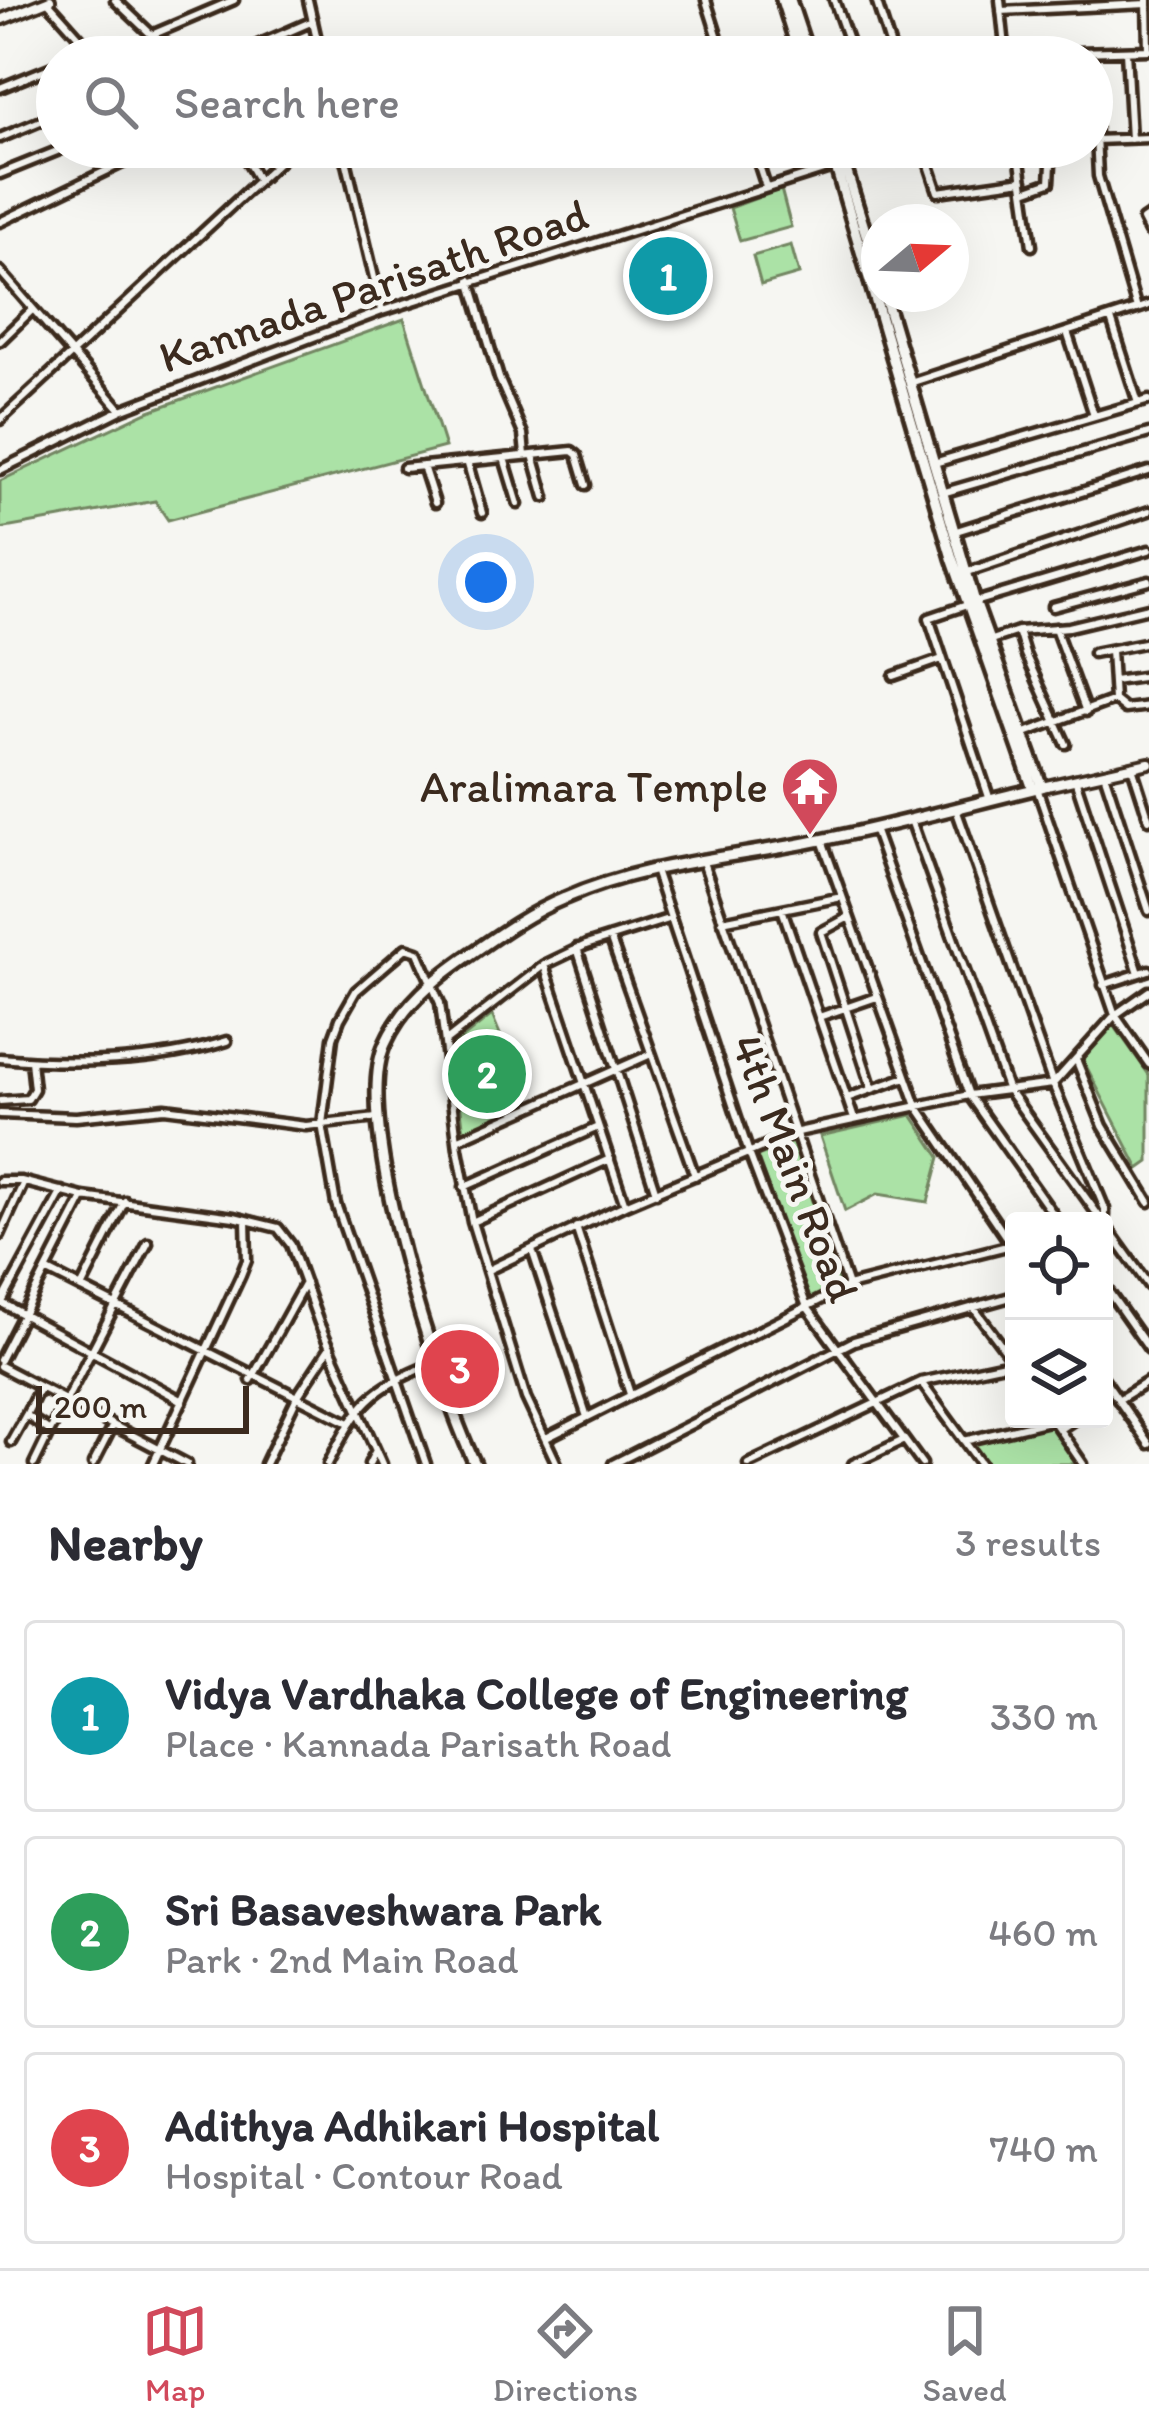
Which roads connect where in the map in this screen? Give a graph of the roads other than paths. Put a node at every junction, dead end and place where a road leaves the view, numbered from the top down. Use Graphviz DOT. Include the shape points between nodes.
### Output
graph roads {
  1 [pos="115,0"];
  2 [pos="234,0"];
  3 [pos="308,0"];
  4 [pos="706,0"];
  5 [pos="786,0"];
  6 [pos="834,0"];
  7 [pos="876,0"];
  8 [pos="1000,0"];
  9 [pos="44,1"];
  10 [pos="1147,2"];
  11 [pos="1001,11"];
  12 [pos="0,20"];
  13 [pos="313,21"];
  14 [pos="154,34"];
  15 [pos="77,36"];
  16 [pos="278,36"];
  17 [pos="316,36"];
  18 [pos="717,36"];
  19 [pos="798,36"];
  20 [pos="847,36"];
  21 [pos="887,36"];
  22 [pos="1004,36"];
  23 [pos="1148,50"];
  24 [pos="1113,51"];
  25 [pos="1126,51"];
  26 [pos="36,73"];
  27 [pos="0,88"];
  28 [pos="36,123"];
  29 [pos="0,138"];
  30 [pos="1149,138"];
  31 [pos="1131,139"];
  32 [pos="1113,140"];
  33 [pos="36,159"];
  34 [pos="113,168"];
  35 [pos="251,168"];
  36 [pos="269,168"];
  37 [pos="348,168"];
  38 [pos="760,168"];
  39 [pos="827,168"];
  40 [pos="841,168"];
  41 [pos="841,168"];
  42 [pos="930,168"];
  43 [pos="1021,168"];
  44 [pos="1051,168"];
  45 [pos="1099,168"];
  46 [pos="0,174"];
  47 [pos="257,178"];
  48 [pos="1023,181"];
  49 [pos="766,187"];
  50 [pos="1024,191"];
  51 [pos="1149,217"];
  52 [pos="0,223"];
  53 [pos="861,224"];
  54 [pos="1149,232"];
  55 [pos="1032,246"];
  56 [pos="0,271"];
  57 [pos="470,280"];
  58 [pos="1149,305"];
  59 [pos="33,309"];
  60 [pos="1137,309"];
  61 [pos="382,311"];
  62 [pos="889,312"];
  63 [pos="1111,319"];
  64 [pos="1068,334"];
  65 [pos="0,341"];
  66 [pos="69,355"];
  67 [pos="910,383"];
  68 [pos="1149,400"];
  69 [pos="1138,403"];
  70 [pos="121,410"];
  71 [pos="1094,415"];
  72 [pos="0,420"];
  73 [pos="1149,433"];
  74 [pos="530,455"];
  75 [pos="504,458"];
  76 [pos="467,461"];
  77 [pos="933,463"];
  78 [pos="423,466"];
  79 [pos="404,468"];
  80 [pos="0,470"];
  81 [pos="1149,471"];
  82 [pos="586,485"];
  83 [pos="942,493"];
  84 [pos="545,497"];
  85 [pos="435,503"];
  86 [pos="518,504"];
  87 [pos="1149,511"];
  88 [pos="482,513"];
  89 [pos="953,532"];
  90 [pos="1149,550"];
  91 [pos="962,574"];
  92 [pos="1149,581"];
  93 [pos="971,604"];
  94 [pos="1053,607"];
  95 [pos="1149,608"];
  96 [pos="1055,628"];
  97 [pos="1018,631"];
  98 [pos="984,642"];
  99 [pos="1149,643"];
  100 [pos="1111,650"];
  101 [pos="1093,653"];
  102 [pos="942,659"];
  103 [pos="894,676"];
  104 [pos="1149,676"];
  105 [pos="1114,681"];
  106 [pos="1114,700"];
  107 [pos="1149,706"];
  108 [pos="1086,712"];
  109 [pos="1057,722"];
  110 [pos="1022,734"];
  111 [pos="1066,744"];
  112 [pos="1149,763"];
  113 [pos="1132,767"];
  114 [pos="1104,773"];
  115 [pos="1075,779"];
  116 [pos="1037,788"];
  117 [pos="990,800"];
  118 [pos="956,809"];
  119 [pos="1148,814"];
  120 [pos="911,820"];
  121 [pos="874,829"];
  122 [pos="822,840"];
  123 [pos="702,859"];
  124 [pos="655,870"];
  125 [pos="842,897"];
  126 [pos="782,909"];
  127 [pos="1149,911"];
  128 [pos="849,917"];
  129 [pos="671,918"];
  130 [pos="722,921"];
  131 [pos="610,937"];
  132 [pos="578,948"];
  133 [pos="544,964"];
  134 [pos="1149,970"];
  135 [pos="1139,973"];
  136 [pos="432,982"];
  137 [pos="1103,985"];
  138 [pos="1149,991"];
  139 [pos="877,997"];
  140 [pos="844,1008"];
  141 [pos="1115,1015"];
  142 [pos="819,1017"];
  143 [pos="227,1041"];
  144 [pos="445,1042"];
  145 [pos="651,1054"];
  146 [pos="0,1058"];
  147 [pos="1076,1059"];
  148 [pos="32,1061"];
  149 [pos="1149,1064"];
  150 [pos="618,1069"];
  151 [pos="906,1077"];
  152 [pos="584,1084"];
  153 [pos="1053,1084"];
  154 [pos="1007,1088"];
  155 [pos="872,1089"];
  156 [pos="969,1095"];
  157 [pos="847,1098"];
  158 [pos="0,1100"];
  159 [pos="917,1106"];
  160 [pos="0,1114"];
  161 [pos="854,1117"];
  162 [pos="376,1118"];
  163 [pos="322,1124"];
  164 [pos="599,1127"];
  165 [pos="798,1132"];
  166 [pos="457,1140"];
  167 [pos="749,1153"];
  168 [pos="610,1159"];
  169 [pos="695,1176"];
  170 [pos="1149,1176"];
  171 [pos="0,1181"];
  172 [pos="24,1182"];
  173 [pos="1138,1184"];
  174 [pos="464,1187"];
  175 [pos="62,1191"];
  176 [pos="656,1193"];
  177 [pos="83,1197"];
  178 [pos="125,1201"];
  179 [pos="1149,1202"];
  180 [pos="625,1205"];
  181 [pos="1052,1212"];
  182 [pos="1097,1212"];
  183 [pos="1105,1212"];
  184 [pos="246,1220"];
  185 [pos="472,1222"];
  186 [pos="576,1227"];
  187 [pos="0,1234"];
  188 [pos="1113,1234"];
  189 [pos="1005,1237"];
  190 [pos="148,1243"];
  191 [pos="1005,1249"];
  192 [pos="532,1250"];
  193 [pos="46,1270"];
  194 [pos="488,1270"];
  195 [pos="305,1283"];
  196 [pos="848,1286"];
  197 [pos="1149,1286"];
  198 [pos="81,1288"];
  199 [pos="1005,1298"];
  200 [pos="1113,1298"];
  201 [pos="1,1304"];
  202 [pos="114,1305"];
  203 [pos="807,1307"];
  204 [pos="973,1307"];
  205 [pos="23,1314"];
  206 [pos="330,1347"];
  207 [pos="1149,1348"];
  208 [pos="91,1350"];
  209 [pos="1005,1350"];
  210 [pos="207,1352"];
  211 [pos="836,1352"];
  212 [pos="0,1363"];
  213 [pos="435,1363"];
  214 [pos="1005,1364"];
  215 [pos="252,1378"];
  216 [pos="395,1378"];
  217 [pos="1149,1381"];
  218 [pos="921,1382"];
  219 [pos="40,1388"];
  220 [pos="1113,1392"];
  221 [pos="630,1394"];
  222 [pos="1116,1396"];
  223 [pos="297,1397"];
  224 [pos="1113,1397"];
  225 [pos="65,1400"];
  226 [pos="184,1401"];
  227 [pos="875,1401"];
  228 [pos="356,1409"];
  229 [pos="26,1415"];
  230 [pos="587,1417"];
  231 [pos="349,1423"];
  232 [pos="112,1425"];
  233 [pos="1019,1428"];
  234 [pos="1060,1429"];
  235 [pos="50,1432"];
  236 [pos="544,1439"];
  237 [pos="904,1440"];
  238 [pos="964,1441"];
  239 [pos="11,1442"];
  240 [pos="1149,1444"];
  241 [pos="160,1450"];
  242 [pos="375,1452"];
  243 [pos="34,1464"];
  244 [pos="93,1464"];
  245 [pos="153,1464"];
  246 [pos="187,1464"];
  247 [pos="265,1464"];
  248 [pos="328,1464"];
  249 [pos="369,1464"];
  250 [pos="382,1464"];
  251 [pos="427,1464"];
  252 [pos="476,1464"];
  253 [pos="557,1464"];
  254 [pos="613,1464"];
  255 [pos="748,1464"];
  256 [pos="853,1464"];
  257 [pos="922,1464"];
  258 [pos="981,1464"];
  259 [pos="1083,1464"];
  1 -- 14 [label="street"];
  2 -- 14 [label="street"];
  3 -- 13 [label="street"];
  4 -- 18 [label="street"];
  5 -- 19 [label="main road"];
  6 -- 20 [label="street"];
  7 -- 21 [label="street"];
  8 -- 11 [label="street"];
  9 -- 12 [label="street"];
  9 -- 15 [label="street"];
  10 -- 11 [label="street"];
  10 -- 23 [label="street"];
  11 -- 22 [label="street"];
  13 -- 16 [label="street"];
  13 -- 17 [label="street"];
  23 -- 25 [label="street"];
  24 -- 25 [label="street"];
  25 -- 31 [label="street"];
  26 -- 27 [label="street"];
  28 -- 29 [label="street"];
  30 -- 31 [label="street"];
  31 -- 32 [label="street"];
  33 -- 46 [label="street"];
  34 -- 52 [label="street"];
  35 -- 47 [label="street"];
  36 -- 47 [label="street"];
  37 -- 61 [label="street"];
  38 -- 49 [label="street"];
  39 -- 49 [label="street, Kannada Parisath Road"];
  40 -- 53 [label="main road"];
  41 -- 91 [label="main road"];
  42 -- 48 [label="street" via="938,192"];
  43 -- 48 [label="street"];
  44 -- 50 [label="street" via="1050,182"];
  45 -- 60 [label="street"];
  47 -- 66 [label="street"];
  48 -- 50 [label="street"];
  49 -- 57 [label="street, Kannada Parisath Road"];
  50 -- 55 [label="street"];
  51 -- 54 [label="street"];
  56 -- 59 [label="street"];
  57 -- 61 [label="street, Kannada Parisath Road"];
  57 -- 74 [label="street"];
  58 -- 60 [label="street"];
  59 -- 65 [label="street"];
  59 -- 66 [label="street"];
  60 -- 63 [label="street"];
  61 -- 70 [label="street, Kannada Parisath Road"];
  62 -- 67 [label="main road"];
  63 -- 64 [label="street"];
  63 -- 69 [label="street"];
  64 -- 67 [label="street"];
  64 -- 71 [label="street"];
  66 -- 70 [label="street"];
  66 -- 72 [label="street"];
  67 -- 77 [label="main road"];
  68 -- 69 [label="street"];
  69 -- 71 [label="street"];
  70 -- 80 [label="street, Kannada Parisath Road"];
  71 -- 77 [label="street"];
  73 -- 83 [label="street"];
  74 -- 75 [label="street"];
  74 -- 82 [label="street" via="576,452"];
  74 -- 84 [label="street"];
  75 -- 76 [label="street"];
  75 -- 86 [label="street"];
  76 -- 78 [label="street"];
  76 -- 88 [label="street"];
  77 -- 83 [label="main road"];
  78 -- 79 [label="street"];
  78 -- 85 [label="street"];
  81 -- 89 [label="street"];
  83 -- 89 [label="main road"];
  87 -- 91 [label="street"];
  89 -- 91 [label="main road"];
  90 -- 93 [label="street"];
  91 -- 93 [label="main road"];
  92 -- 94 [label="street"];
  93 -- 98 [label="main road"];
  93 -- 102 [label="street" via="929,618"];
  95 -- 96 [label="street"];
  96 -- 97 [label="street"];
  96 -- 108 [label="street"];
  97 -- 98 [label="street"];
  97 -- 109 [label="street"];
  98 -- 110 [label="main road"];
  98 -- 116 [label="main road"];
  99 -- 100 [label="street"];
  100 -- 101 [label="street"];
  100 -- 105 [label="street"];
  102 -- 103 [label="street"];
  102 -- 117 [label="street"];
  104 -- 105 [label="street"];
  105 -- 106 [label="street"];
  106 -- 107 [label="street" via="1125,709"];
  106 -- 108 [label="street"];
  108 -- 109 [label="street"];
  109 -- 110 [label="street"];
  109 -- 111 [label="street"];
  110 -- 116 [label="main road"];
  112 -- 113 [label="street"];
  113 -- 114 [label="street"];
  113 -- 119 [label="street"];
  114 -- 115 [label="street"];
  114 -- 127 [label="street"];
  115 -- 116 [label="street"];
  115 -- 135 [label="street"];
  116 -- 117 [label="main road"];
  116 -- 137 [label="street"];
  117 -- 118 [label="main road"];
  118 -- 120 [label="main road"];
  118 -- 153 [label="street"];
  120 -- 121 [label="main road"];
  120 -- 154 [label="street"];
  121 -- 122 [label="main road"];
  121 -- 156 [label="street"];
  122 -- 123 [label="main road"];
  122 -- 125 [label="street"];
  123 -- 124 [label="main road"];
  123 -- 130 [label="street"];
  124 -- 129 [label="street, 4th Main Road"];
  124 -- 136 [label="main road" via="563,898"];
  125 -- 126 [label="street"];
  125 -- 128 [label="street"];
  126 -- 130 [label="street"];
  126 -- 142 [label="street"];
  128 -- 139 [label="street"];
  128 -- 140 [label="street" via="821,930"];
  129 -- 131 [label="street"];
  129 -- 167 [label="street, 4th Main Road"];
  130 -- 165 [label="street"];
  131 -- 132 [label="street"];
  131 -- 145 [label="street"];
  132 -- 133 [label="street"];
  132 -- 150 [label="street"];
  133 -- 144 [label="street"];
  133 -- 152 [label="street"];
  134 -- 135 [label="street"];
  135 -- 137 [label="street"];
  136 -- 144 [label="street"];
  136 -- 162 [label="main road" via="384,1045"];
  136 -- 163 [label="street" via="418,952 406,948 356,991 333,1038"];
  137 -- 141 [label="street"];
  138 -- 141 [label="street"];
  139 -- 140 [label="street"];
  139 -- 151 [label="street"];
  140 -- 142 [label="street"];
  140 -- 155 [label="street"];
  141 -- 147 [label="street"];
  141 -- 149 [label="street"];
  142 -- 157 [label="street"];
  143 -- 148 [label="street" via="183,1055"];
  144 -- 166 [label="street"];
  145 -- 150 [label="street"];
  145 -- 169 [label="street"];
  146 -- 148 [label="street"];
  147 -- 153 [label="street"];
  147 -- 173 [label="street"];
  148 -- 158 [label="street" via="28,1099"];
  150 -- 152 [label="street"];
  150 -- 176 [label="street"];
  151 -- 155 [label="street"];
  151 -- 159 [label="street"];
  152 -- 164 [label="street"];
  152 -- 166 [label="street"];
  153 -- 154 [label="street"];
  153 -- 183 [label="street"];
  154 -- 156 [label="street"];
  154 -- 182 [label="street"];
  155 -- 157 [label="street"];
  156 -- 159 [label="street"];
  156 -- 181 [label="street"];
  157 -- 161 [label="street"];
  159 -- 161 [label="street"];
  159 -- 189 [label="street"];
  160 -- 163 [label="street" via="165,1108"];
  161 -- 165 [label="street"];
  162 -- 163 [label="street"];
  162 -- 213 [label="main road" via="393,1217"];
  163 -- 216 [label="street" via="336,1204"];
  164 -- 168 [label="street"];
  164 -- 174 [label="street"];
  165 -- 167 [label="street"];
  165 -- 196 [label="street"];
  166 -- 174 [label="street"];
  167 -- 169 [label="street"];
  167 -- 203 [label="street, 4th Main Road"];
  168 -- 180 [label="street"];
  168 -- 185 [label="street"];
  169 -- 176 [label="street"];
  170 -- 173 [label="street"];
  171 -- 172 [label="street"];
  172 -- 175 [label="street"];
  172 -- 187 [label="street"];
  173 -- 179 [label="street"];
  174 -- 185 [label="street"];
  175 -- 177 [label="street"];
  175 -- 201 [label="street"];
  176 -- 180 [label="street"];
  177 -- 178 [label="street"];
  177 -- 193 [label="street"];
  178 -- 184 [label="street"];
  178 -- 198 [label="street"];
  180 -- 186 [label="street"];
  184 -- 195 [label="street" via="278,1228"];
  184 -- 210 [label="street" via="247,1260"];
  185 -- 194 [label="street"];
  186 -- 192 [label="street"];
  186 -- 221 [label="street"];
  188 -- 197 [label="street"];
  190 -- 202 [label="street"];
  191 -- 196 [label="street"];
  192 -- 194 [label="street"];
  192 -- 230 [label="street"];
  193 -- 198 [label="street"];
  193 -- 205 [label="street"];
  194 -- 236 [label="street"];
  195 -- 206 [label="street"];
  195 -- 215 [label="street"];
  196 -- 203 [label="street"];
  198 -- 202 [label="street"];
  199 -- 204 [label="street"];
  200 -- 207 [label="street"];
  201 -- 205 [label="street"];
  202 -- 208 [label="street"];
  202 -- 210 [label="street"];
  203 -- 211 [label="street, 4th Main Road"];
  203 -- 221 [label="street"];
  204 -- 209 [label="street"];
  204 -- 211 [label="street"];
  205 -- 208 [label="street"];
  205 -- 212 [label="street"];
  206 -- 223 [label="street"];
  206 -- 228 [label="street"];
  208 -- 225 [label="street"];
  208 -- 226 [label="street"];
  210 -- 215 [label="street"];
  210 -- 226 [label="street"];
  211 -- 227 [label="street, 4th Main Road"];
  211 -- 254 [label="street"];
  212 -- 219 [label="street"];
  213 -- 216 [label="street"];
  213 -- 252 [label="main road"];
  214 -- 218 [label="street"];
  215 -- 223 [label="street"];
  216 -- 228 [label="street"];
  216 -- 251 [label="street"];
  217 -- 222 [label="street"];
  218 -- 227 [label="street"];
  218 -- 238 [label="street"];
  219 -- 225 [label="street"];
  219 -- 229 [label="street"];
  220 -- 222 [label="street"];
  221 -- 230 [label="street"];
  222 -- 224 [label="street"];
  222 -- 240 [label="street"];
  223 -- 231 [label="street"];
  223 -- 247 [label="street"];
  225 -- 232 [label="street"];
  225 -- 235 [label="street"];
  226 -- 241 [label="street"];
  227 -- 237 [label="street, 4th Main Road"];
  227 -- 255 [label="street"];
  228 -- 231 [label="street"];
  228 -- 242 [label="street"];
  229 -- 235 [label="street"];
  229 -- 239 [label="street"];
  230 -- 236 [label="street"];
  231 -- 248 [label="street"];
  232 -- 241 [label="street"];
  232 -- 244 [label="street"];
  233 -- 238 [label="street"];
  234 -- 259 [label="street"];
  235 -- 243 [label="street"];
  236 -- 253 [label="street"];
  237 -- 256 [label="street"];
  237 -- 257 [label="street, 4th Main Road"];
  238 -- 258 [label="street"];
  241 -- 245 [label="street"];
  241 -- 246 [label="street"];
  242 -- 249 [label="street"];
  242 -- 250 [label="street"];
}
